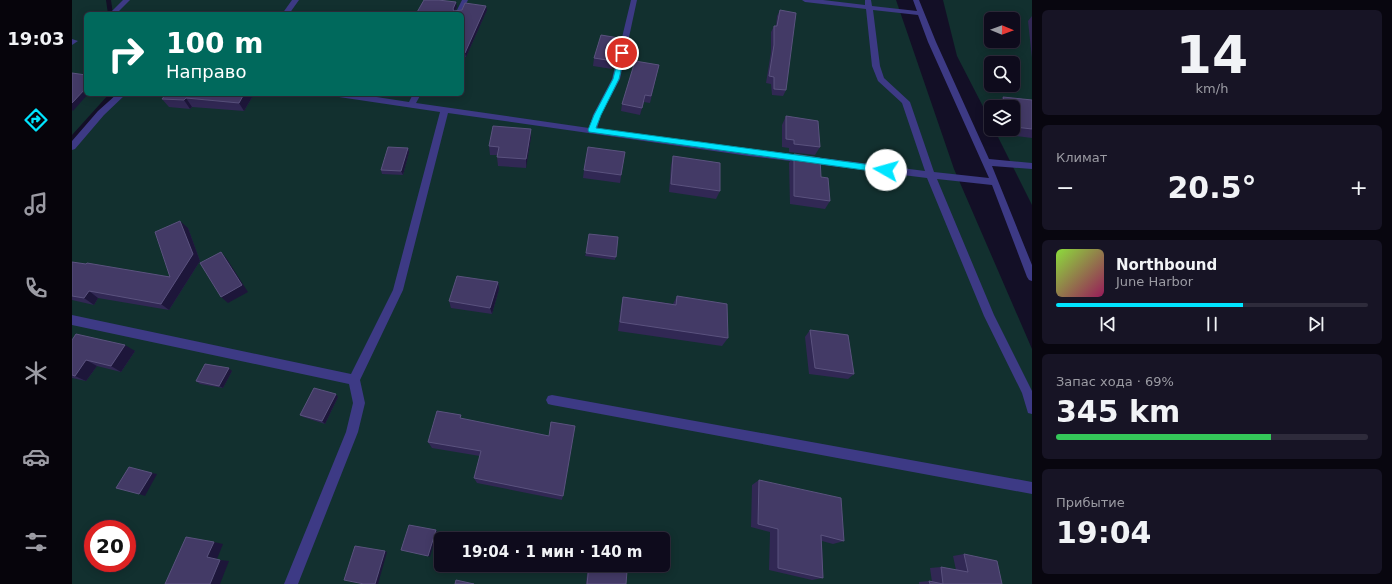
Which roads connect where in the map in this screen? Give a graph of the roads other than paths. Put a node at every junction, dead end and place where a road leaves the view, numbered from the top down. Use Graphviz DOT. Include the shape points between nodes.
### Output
graph roads {
  1 [pos="127,0"];
  2 [pos="296,0"];
  3 [pos="465,0"];
  4 [pos="634,0"];
  5 [pos="805,0"];
  6 [pos="916,0"];
  7 [pos="870,4"];
  8 [pos="114,12"];
  9 [pos="286,12"];
  10 [pos="459,12"];
  11 [pos="920,13"];
  12 [pos="120,96"];
  13 [pos="352,96"];
  14 [pos="416,96"];
  15 [pos="411,105"];
  16 [pos="444,111"];
  17 [pos="592,130"];
  18 [pos="72,148"];
  19 [pos="986,162"];
  20 [pos="1032,166"];
  21 [pos="931,176"];
  22 [pos="996,182"];
  23 [pos="1032,277"];
  24 [pos="72,320"];
  25 [pos="354,380"];
  26 [pos="552,400"];
  27 [pos="1032,408"];
  28 [pos="1032,488"];
  29 [pos="291,584"];
  1 -- 8 [label="street"];
  2 -- 9 [label="street"];
  3 -- 10 [label="street"];
  4 -- 17 [label="street" via="616,79"];
  5 -- 7 [label="street"];
  6 -- 11 [label="street"];
  7 -- 11 [label="street"];
  7 -- 21 [label="street" via="876,66 880,79 906,102"];
  11 -- 19 [label="street"];
  12 -- 18 [label="street"];
  13 -- 15 [label="street"];
  14 -- 15 [label="street"];
  15 -- 16 [label="street"];
  16 -- 17 [label="street"];
  16 -- 25 [label="street" via="398,290"];
  17 -- 21 [label="street"];
  19 -- 20 [label="street"];
  19 -- 22 [label="street"];
  21 -- 22 [label="street"];
  21 -- 27 [label="street" via="989,316 1027,392"];
  22 -- 23 [label="street"];
  24 -- 25 [label="street"];
  25 -- 29 [label="street" via="359,404 352,432"];
  26 -- 28 [label="street"];
}
